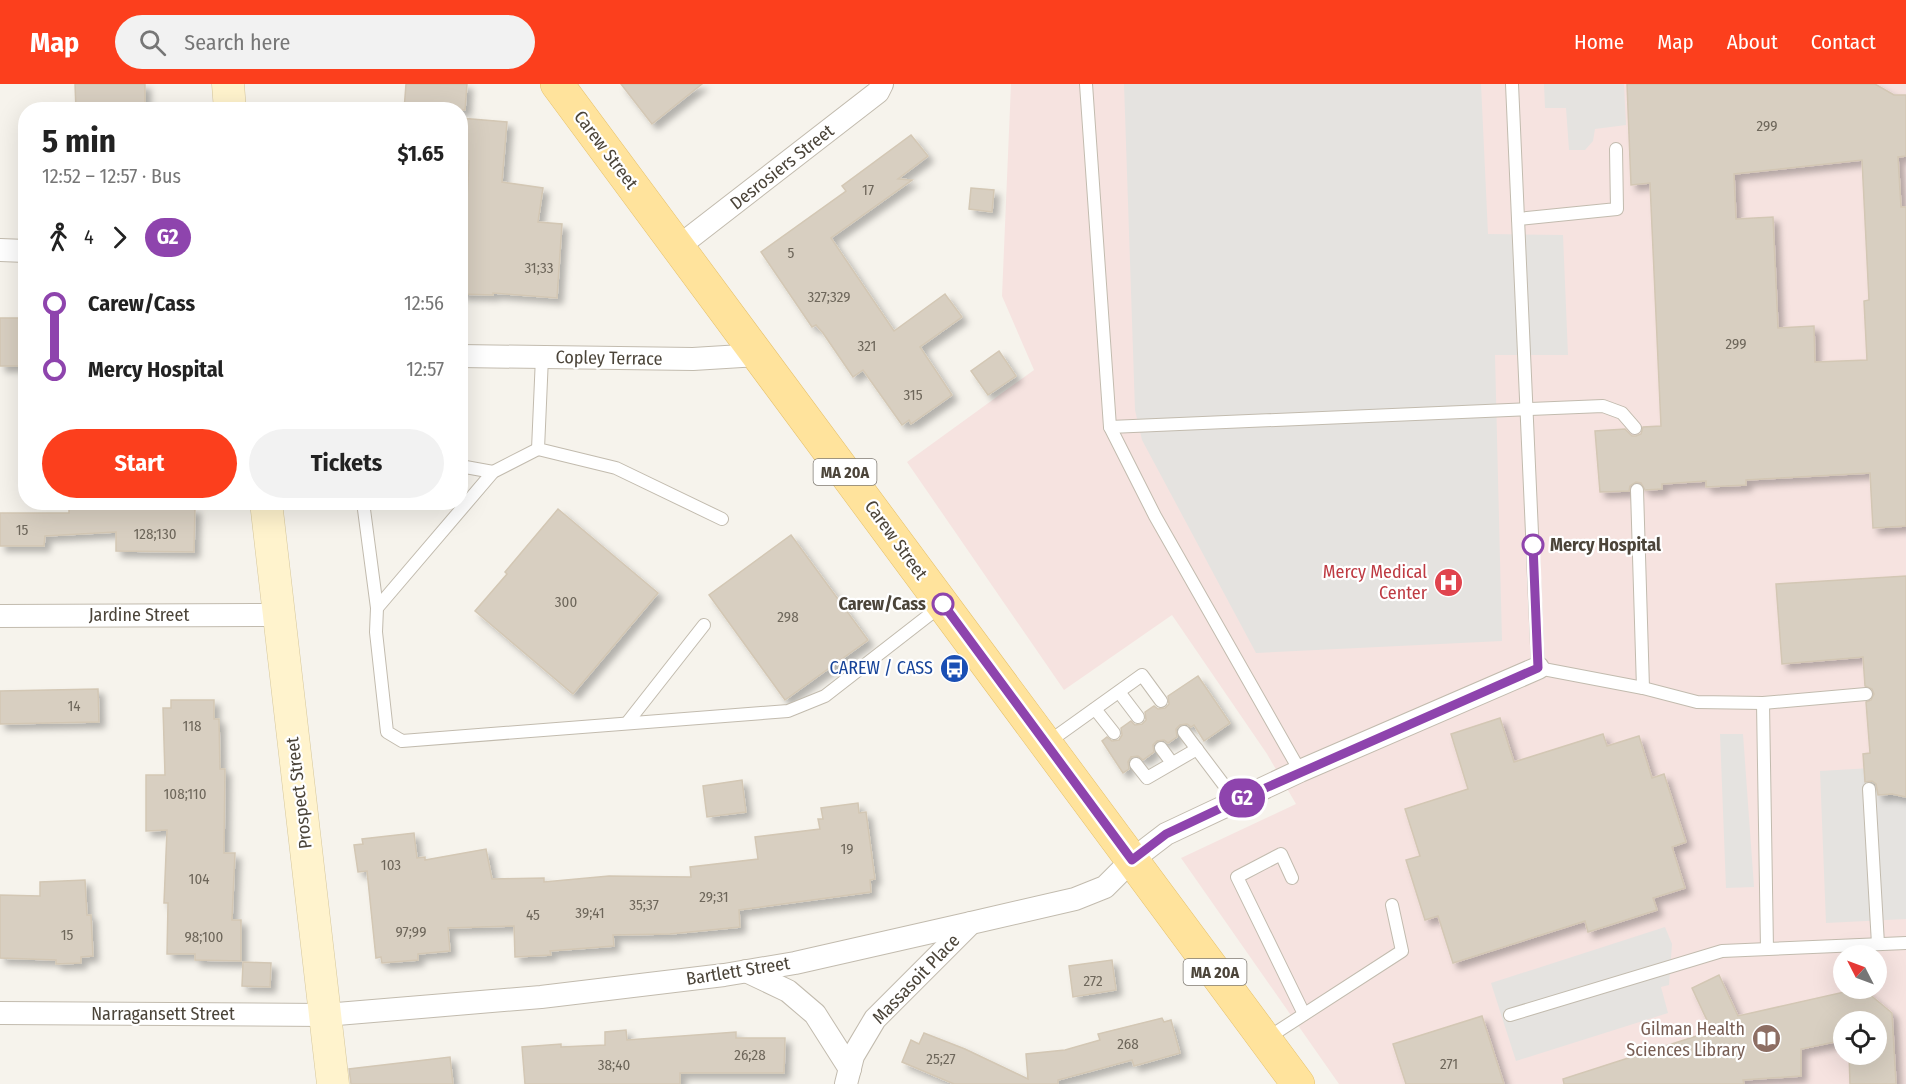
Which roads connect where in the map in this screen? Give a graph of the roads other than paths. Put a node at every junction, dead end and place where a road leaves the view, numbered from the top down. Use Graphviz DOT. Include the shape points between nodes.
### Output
graph roads {
  1 [pos="228,84"];
  2 [pos="557,84"];
  3 [pos="882,84"];
  4 [pos="1086,84"];
  5 [pos="1512,84"];
  6 [pos="229,102"];
  7 [pos="1616,149"];
  8 [pos="1518,219"];
  9 [pos="678,247"];
  10 [pos="0,250"];
  11 [pos="18,251"];
  12 [pos="758,355"];
  13 [pos="468,356"];
  14 [pos="542,357"];
  15 [pos="1527,411"];
  16 [pos="1110,428"];
  17 [pos="1635,428"];
  18 [pos="538,449"];
  19 [pos="468,467"];
  20 [pos="493,472"];
  21 [pos="1637,490"];
  22 [pos="468,501"];
  23 [pos="267,510"];
  24 [pos="364,510"];
  25 [pos="461,510"];
  26 [pos="722,519"];
  27 [pos="943,604"];
  28 [pos="377,608"];
  29 [pos="278,615"];
  30 [pos="0,616"];
  31 [pos="704,625"];
  32 [pos="1538,668"];
  33 [pos="1643,688"];
  34 [pos="1119,692"];
  35 [pos="1866,694"];
  36 [pos="1161,701"];
  37 [pos="1763,703"];
  38 [pos="1095,709"];
  39 [pos="1138,717"];
  40 [pos="627,723"];
  41 [pos="1184,732"];
  42 [pos="1114,733"];
  43 [pos="1046,744"];
  44 [pos="1161,748"];
  45 [pos="1197,749"];
  46 [pos="1172,763"];
  47 [pos="1136,764"];
  48 [pos="1300,771"];
  49 [pos="1869,789"];
  50 [pos="1236,801"];
  51 [pos="1132,860"];
  52 [pos="1292,878"];
  53 [pos="1392,905"];
  54 [pos="971,923"];
  55 [pos="1906,943"];
  56 [pos="1878,944"];
  57 [pos="1767,949"];
  58 [pos="746,971"];
  59 [pos="0,1013"];
  60 [pos="1304,1014"];
  61 [pos="325,1015"];
  62 [pos="1510,1015"];
  63 [pos="1265,1040"];
  64 [pos="848,1077"];
  65 [pos="333,1084"];
  66 [pos="1298,1084"];
  1 -- 6 [label="main road"];
  2 -- 9 [label="main road, Carew Street / MA 20A"];
  3 -- 9 [label="street, Desrosiers Street" via="878,92"];
  4 -- 16 [label="lane"];
  5 -- 8 [label="lane"];
  7 -- 8 [label="lane" via="1617,208"];
  8 -- 15 [label="lane"];
  9 -- 12 [label="main road, Carew Street / MA 20A"];
  10 -- 11 [label="street"];
  12 -- 14 [label="street, Copley Terrace" via="693,359"];
  12 -- 27 [label="main road, Carew Street / MA 20A"];
  13 -- 14 [label="street, Copley Terrace"];
  14 -- 18 [label="lane"];
  15 -- 16 [label="lane"];
  15 -- 17 [label="lane" via="1603,406 1622,413"];
  15 -- 32 [label="lane"];
  16 -- 48 [label="lane" via="1155,516"];
  18 -- 20 [label="lane"];
  18 -- 26 [label="lane" via="616,468"];
  19 -- 20 [label="lane"];
  20 -- 22 [label="lane"];
  21 -- 33 [label="lane"];
  23 -- 29 [label="main road, Prospect Street"];
  24 -- 28 [label="lane"];
  25 -- 28 [label="lane"];
  27 -- 40 [label="lane" via="825,696 788,711"];
  27 -- 43 [label="main road, Carew Street / MA 20A"];
  28 -- 40 [label="lane" via="387,732 402,741"];
  29 -- 30 [label="street, Jardine Street"];
  29 -- 61 [label="main road, Prospect Street"];
  31 -- 40 [label="lane"];
  32 -- 33 [label="lane"];
  32 -- 48 [label="street, Bartlett Street"];
  33 -- 37 [label="lane" via="1697,702"];
  34 -- 36 [label="lane" via="1142,675"];
  34 -- 38 [label="lane"];
  34 -- 39 [label="lane"];
  35 -- 37 [label="lane"];
  37 -- 57 [label="lane"];
  38 -- 42 [label="lane"];
  38 -- 43 [label="lane"];
  41 -- 45 [label="lane"];
  43 -- 51 [label="main road, Carew Street / MA 20A"];
  44 -- 46 [label="lane"];
  45 -- 46 [label="lane"];
  45 -- 50 [label="lane"];
  46 -- 47 [label="lane" via="1147,778"];
  48 -- 50 [label="street, Bartlett Street"];
  49 -- 56 [label="lane"];
  50 -- 51 [label="street, Bartlett Street" via="1166,834"];
  51 -- 54 [label="street, Bartlett Street" via="1105,887 1095,891"];
  51 -- 63 [label="main road, Carew Street / MA 20A"];
  52 -- 60 [label="lane" via="1281,854 1237,877"];
  53 -- 60 [label="lane" via="1402,951"];
  54 -- 58 [label="street, Bartlett Street"];
  54 -- 64 [label="street, Massasoit Place" via="875,1019 853,1056"];
  55 -- 56 [label="lane"];
  56 -- 57 [label="lane"];
  57 -- 62 [label="lane" via="1722,951"];
  58 -- 61 [label="street, Bartlett Street" via="541,997"];
  58 -- 64 [label="street, Massasoit Place" via="788,991 815,1014"];
  59 -- 61 [label="street, Narragansett Street"];
  60 -- 63 [label="lane"];
  61 -- 65 [label="main road, Prospect Street"];
  63 -- 66 [label="main road, Carew Street / MA 20A"];
}
